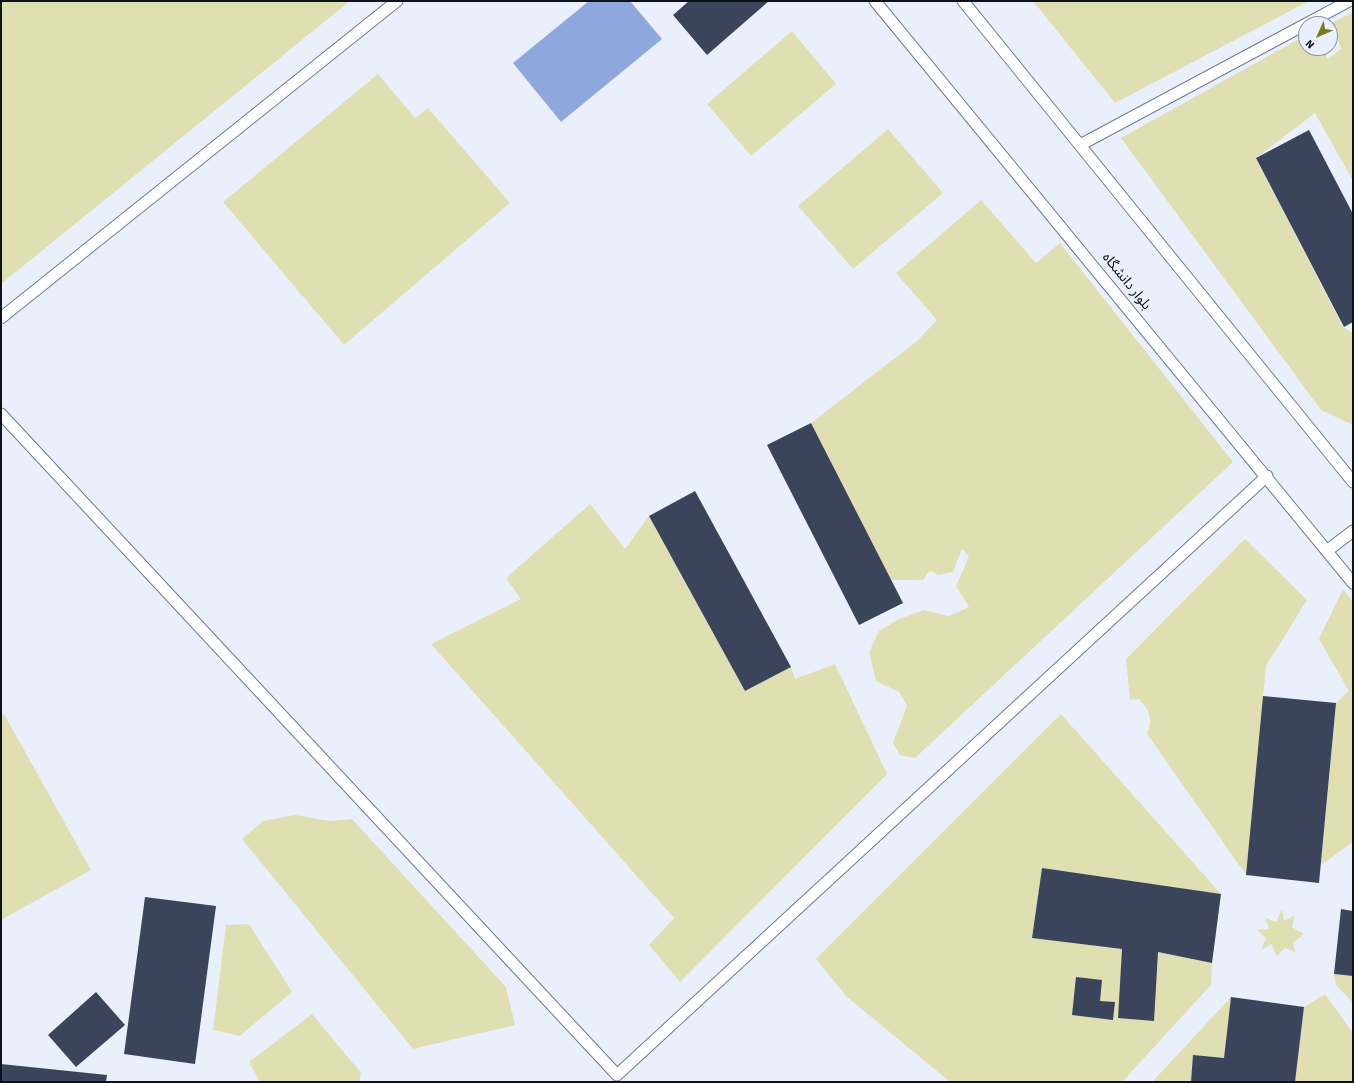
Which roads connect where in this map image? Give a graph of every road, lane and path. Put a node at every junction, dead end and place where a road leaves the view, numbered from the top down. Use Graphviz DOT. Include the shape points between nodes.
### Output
graph roads {
  1 [pos="396,1"];
  2 [pos="876,1"];
  3 [pos="963,1"];
  4 [pos="1349,1"];
  5 [pos="1321,16"];
  6 [pos="1298,28"];
  7 [pos="1080,145"];
  8 [pos="1,318"];
  9 [pos="1,414"];
  10 [pos="1267,476"];
  11 [pos="1353,482"];
  12 [pos="1353,531"];
  13 [pos="1328,550"];
  14 [pos="1353,583"];
  1 -- 8 [label="lane"];
  2 -- 10 [label="lane, بلوار دانشگاه"];
  3 -- 7 [label="lane"];
  4 -- 5 [label="lane"];
  6 -- 7 [label="lane"];
  7 -- 11 [label="lane"];
  9 -- 10 [label="lane" via="617,1075"];
  10 -- 13 [label="lane, بلوار دانشگاه"];
  12 -- 13 [label="lane"];
  13 -- 14 [label="lane, بلوار دانشگاه"];
}
